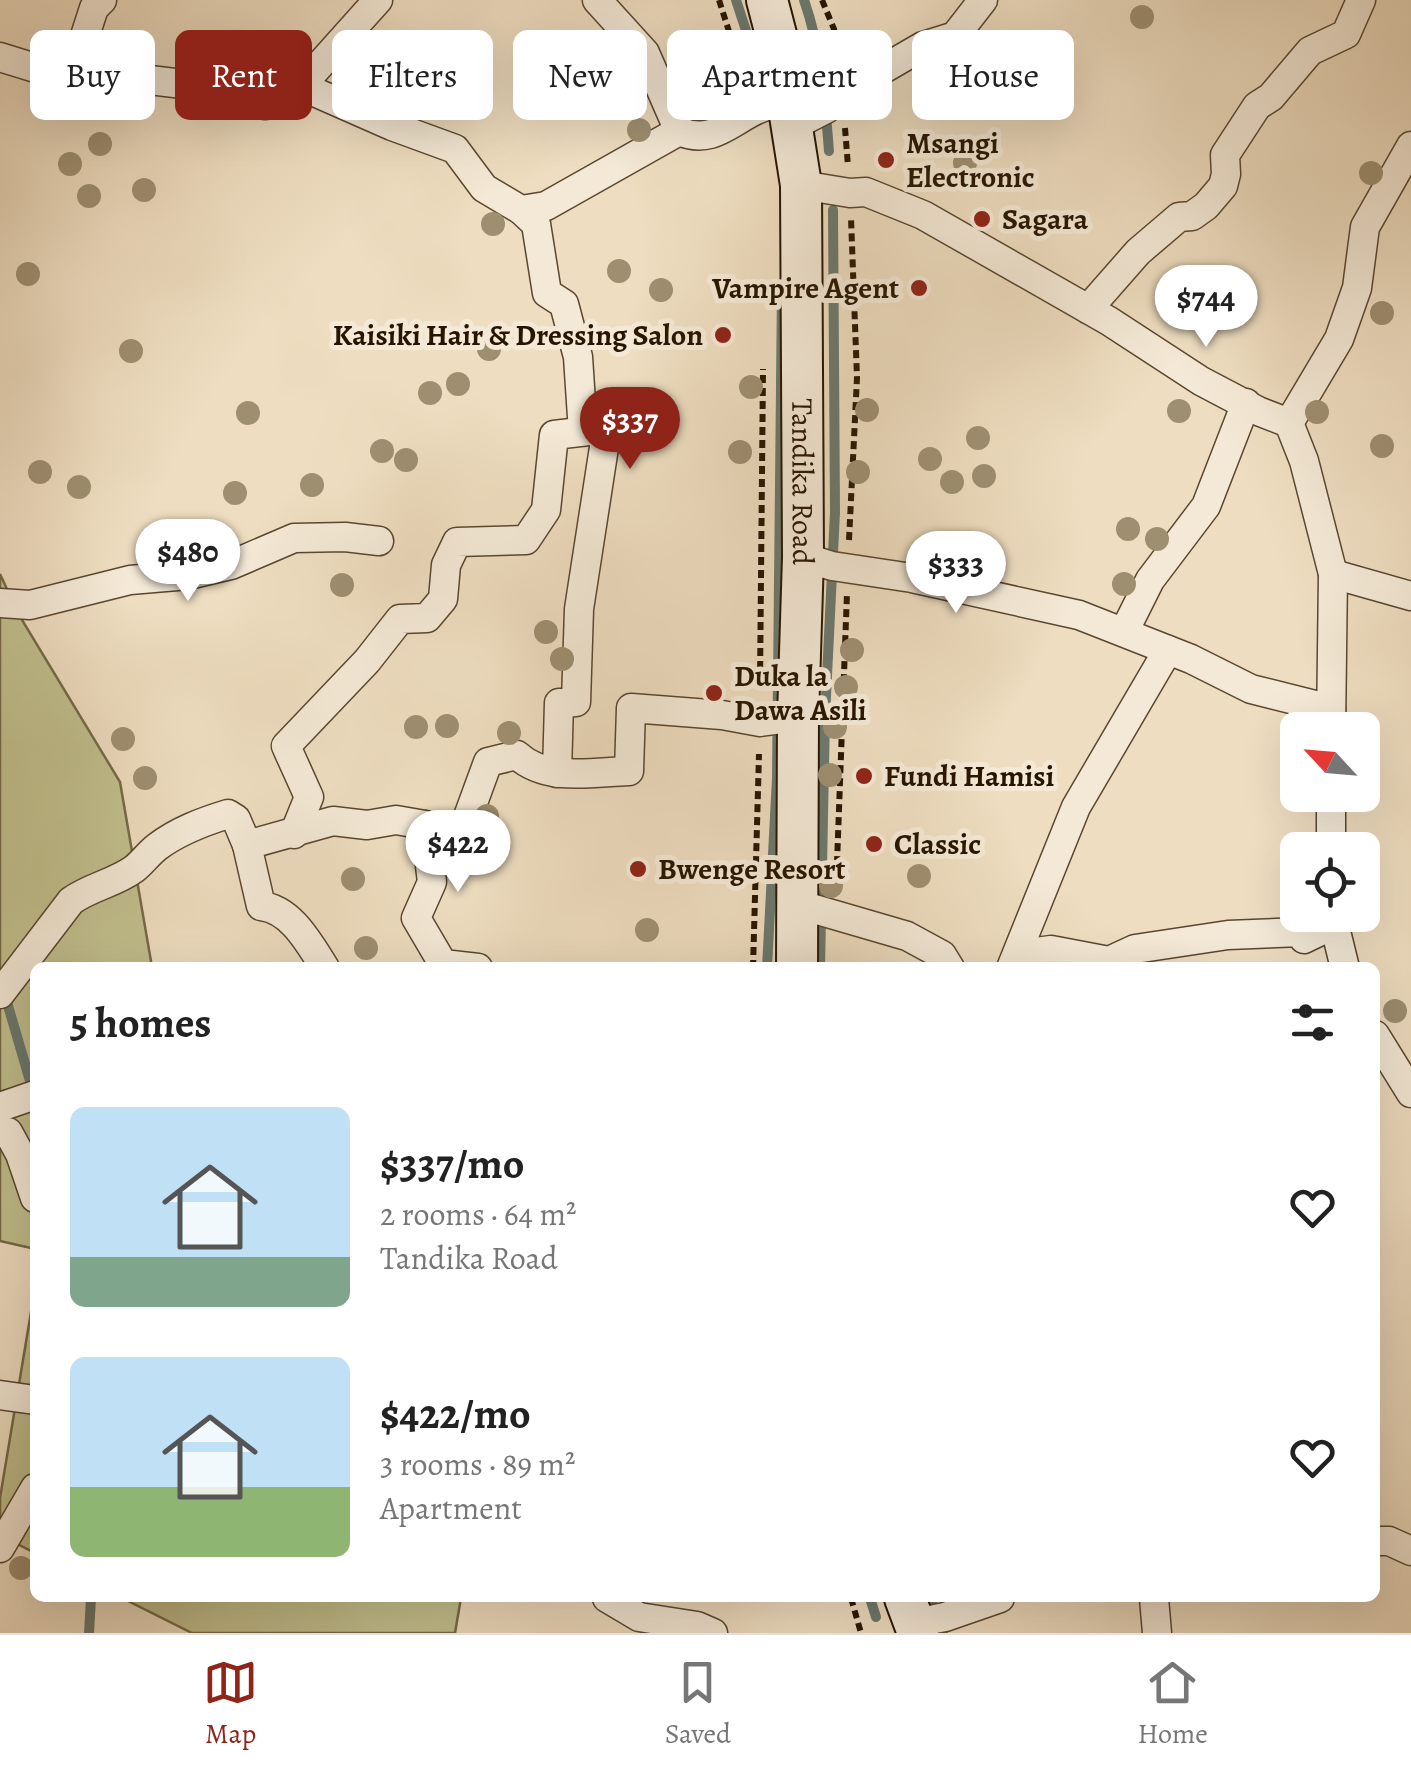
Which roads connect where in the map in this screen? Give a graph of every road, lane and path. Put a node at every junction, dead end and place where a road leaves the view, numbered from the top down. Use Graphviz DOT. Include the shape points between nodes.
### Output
graph roads {
  1 [pos="102,0"];
  2 [pos="117,0"];
  3 [pos="126,0"];
  4 [pos="378,0"];
  5 [pos="597,0"];
  6 [pos="719,0"];
  7 [pos="766,0"];
  8 [pos="822,0"];
  9 [pos="983,0"];
  10 [pos="1361,0"];
  11 [pos="87,30"];
  12 [pos="735,30"];
  13 [pos="774,30"];
  14 [pos="834,30"];
  15 [pos="0,57"];
  16 [pos="892,64"];
  17 [pos="30,66"];
  18 [pos="312,74"];
  19 [pos="312,91"];
  20 [pos="755,120"];
  21 [pos="780,120"];
  22 [pos="844,120"];
  23 [pos="679,132"];
  24 [pos="1411,146"];
  25 [pos="800,185"];
  26 [pos="850,193"];
  27 [pos="521,210"];
  28 [pos="1088,309"];
  29 [pos="763,365"];
  30 [pos="1246,403"];
  31 [pos="1289,423"];
  32 [pos="597,430"];
  33 [pos="378,541"];
  34 [pos="804,557"];
  35 [pos="847,568"];
  36 [pos="1333,574"];
  37 [pos="1411,596"];
  38 [pos="0,603"];
  39 [pos="1124,632"];
  40 [pos="1168,650"];
  41 [pos="1310,712"];
  42 [pos="1331,712"];
  43 [pos="779,720"];
  44 [pos="557,773"];
  45 [pos="425,826"];
  46 [pos="294,834"];
  47 [pos="247,845"];
  48 [pos="798,904"];
  49 [pos="835,917"];
  50 [pos="1302,932"];
  51 [pos="1335,932"];
  52 [pos="1138,958"];
  53 [pos="321,962"];
  54 [pos="442,962"];
  55 [pos="754,962"];
  56 [pos="796,962"];
  57 [pos="946,962"];
  58 [pos="1014,962"];
  59 [pos="1021,962"];
  60 [pos="1109,962"];
  61 [pos="1109,962"];
  62 [pos="1343,962"];
  63 [pos="0,994"];
  64 [pos="1380,1043"];
  65 [pos="1411,1093"];
  66 [pos="30,1096"];
  67 [pos="0,1107"];
  68 [pos="0,1133"];
  69 [pos="30,1183"];
  70 [pos="0,1395"];
  71 [pos="30,1399"];
  72 [pos="30,1497"];
  73 [pos="1380,1542"];
  74 [pos="0,1548"];
  75 [pos="1411,1551"];
  76 [pos="614,1602"];
  77 [pos="852,1602"];
  78 [pos="988,1602"];
  79 [pos="1154,1602"];
  80 [pos="915,1624"];
  81 [pos="713,1633"];
  82 [pos="861,1633"];
  83 [pos="1157,1633"];
  1 -- 11 [label="street"];
  2 -- 3 [label="street"];
  4 -- 18 [label="street"];
  5 -- 23 [label="street" via="645,53"];
  6 -- 12 [label="path"];
  7 -- 13 [label="street, Tandika Road"];
  8 -- 14 [label="path"];
  9 -- 16 [label="street" via="955,36"];
  10 -- 28 [label="street" via="1346,34 1310,51 1256,106 1225,154 1223,186 1206,206 1179,218 1138,252"];
  15 -- 17 [label="street"];
  19 -- 27 [label="street" via="455,149 484,188"];
  20 -- 23 [label="street" via="697,137"];
  21 -- 25 [label="street, Tandika Road"];
  22 -- 26 [label="path"];
  23 -- 27 [label="street" via="546,206"];
  24 -- 31 [label="street" via="1365,227 1356,288 1339,339"];
  25 -- 26 [label="street"];
  25 -- 34 [label="street, Tandika Road"];
  26 -- 28 [label="street" via="866,192 923,215"];
  26 -- 35 [label="path" via="857,378"];
  27 -- 32 [label="street" via="536,224 548,293 564,304 578,357 582,417"];
  28 -- 30 [label="street"];
  29 -- 43 [label="path"];
  30 -- 31 [label="street"];
  30 -- 39 [label="street" via="1206,506 1150,580"];
  31 -- 36 [label="street"];
  32 -- 44 [label="street" via="605,442 578,609 576,702 559,703"];
  32 -- 46 [label="street" via="554,435 546,510 526,540 457,542 446,565 443,600 427,618 400,619 286,746 309,796"];
  33 -- 38 [label="street" via="294,538 231,565 130,580 30,605"];
  34 -- 35 [label="street"];
  34 -- 43 [label="street, Tandika Road"];
  35 -- 39 [label="street" via="996,595"];
  35 -- 49 [label="path"];
  36 -- 37 [label="street"];
  36 -- 42 [label="street"];
  39 -- 40 [label="street"];
  40 -- 41 [label="street"];
  40 -- 58 [label="street" via="1076,808"];
  43 -- 44 [label="street" via="630,708 629,771"];
  43 -- 48 [label="street, Tandika Road"];
  43 -- 55 [label="path"];
  44 -- 45 [label="street" via="530,768 516,755 488,762 466,822 450,836"];
  45 -- 46 [label="street" via="333,821"];
  45 -- 54 [label="street" via="432,882 416,918"];
  46 -- 47 [label="street"];
  47 -- 53 [label="street" via="260,906 276,908"];
  47 -- 63 [label="street" via="228,814 186,828 134,870 71,901"];
  48 -- 49 [label="street"];
  48 -- 56 [label="street, Tandika Road"];
  49 -- 57 [label="street" via="907,936"];
  50 -- 52 [label="street" via="1228,934"];
  51 -- 62 [label="street"];
  52 -- 60 [label="street"];
  59 -- 61 [label="street" via="1051,950"];
  64 -- 65 [label="street"];
  66 -- 67 [label="street"];
  68 -- 69 [label="street" via="8,1132"];
  70 -- 71 [label="street"];
  72 -- 74 [label="street"];
  73 -- 75 [label="street"];
  76 -- 81 [label="street" via="639,1617"];
  77 -- 82 [label="path"];
  78 -- 80 [label="street"];
  79 -- 83 [label="street"];
}
